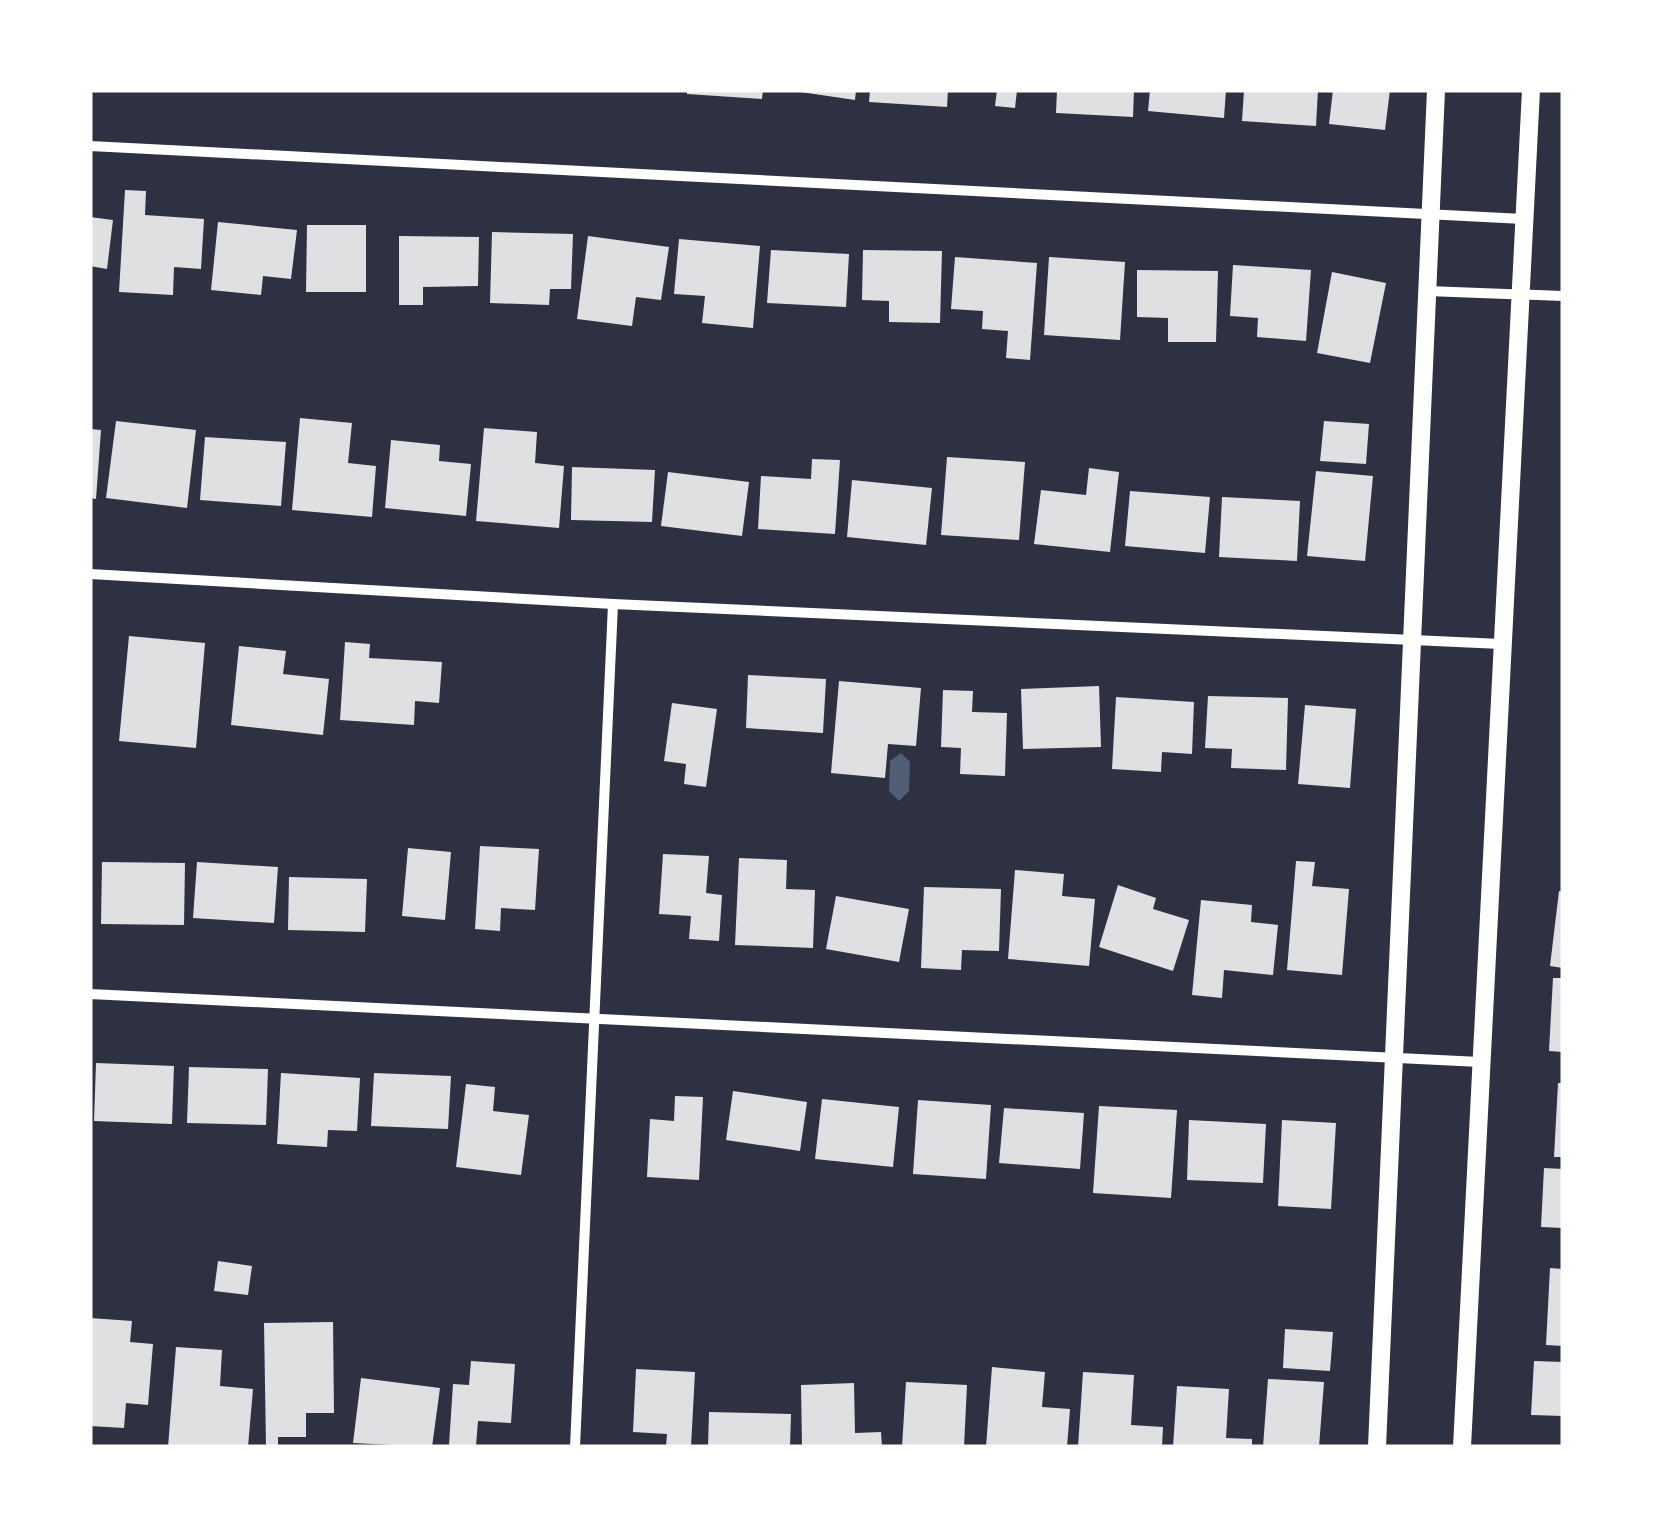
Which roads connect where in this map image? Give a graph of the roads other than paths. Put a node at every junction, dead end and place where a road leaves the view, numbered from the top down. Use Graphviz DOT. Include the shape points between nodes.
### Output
graph roads {
  1 [pos="1436,90"];
  2 [pos="1530,90"];
  3 [pos="90,146"];
  4 [pos="1430,213"];
  5 [pos="1523,219"];
  6 [pos="1427,291"];
  7 [pos="1519,294"];
  8 [pos="1563,296"];
  9 [pos="90,574"];
  10 [pos="613,604"];
  11 [pos="1414,640"];
  12 [pos="1501,644"];
  13 [pos="90,994"];
  14 [pos="594,1017"];
  15 [pos="1394,1058"];
  16 [pos="1480,1062"];
  17 [pos="574,1447"];
  18 [pos="1376,1447"];
  19 [pos="1462,1447"];
  1 -- 4 [label="street"];
  2 -- 5 [label="street"];
  3 -- 4 [label="street"];
  4 -- 5 [label="street"];
  4 -- 6 [label="street"];
  5 -- 7 [label="street"];
  6 -- 7 [label="street"];
  6 -- 11 [label="street"];
  7 -- 8 [label="street"];
  7 -- 12 [label="street"];
  9 -- 10 [label="street"];
  10 -- 11 [label="street"];
  10 -- 14 [label="street"];
  11 -- 12 [label="street"];
  11 -- 15 [label="street"];
  12 -- 16 [label="street"];
  13 -- 14 [label="street"];
  14 -- 15 [label="street"];
  14 -- 17 [label="street"];
  15 -- 16 [label="street"];
  15 -- 18 [label="street"];
  16 -- 19 [label="street"];
}
